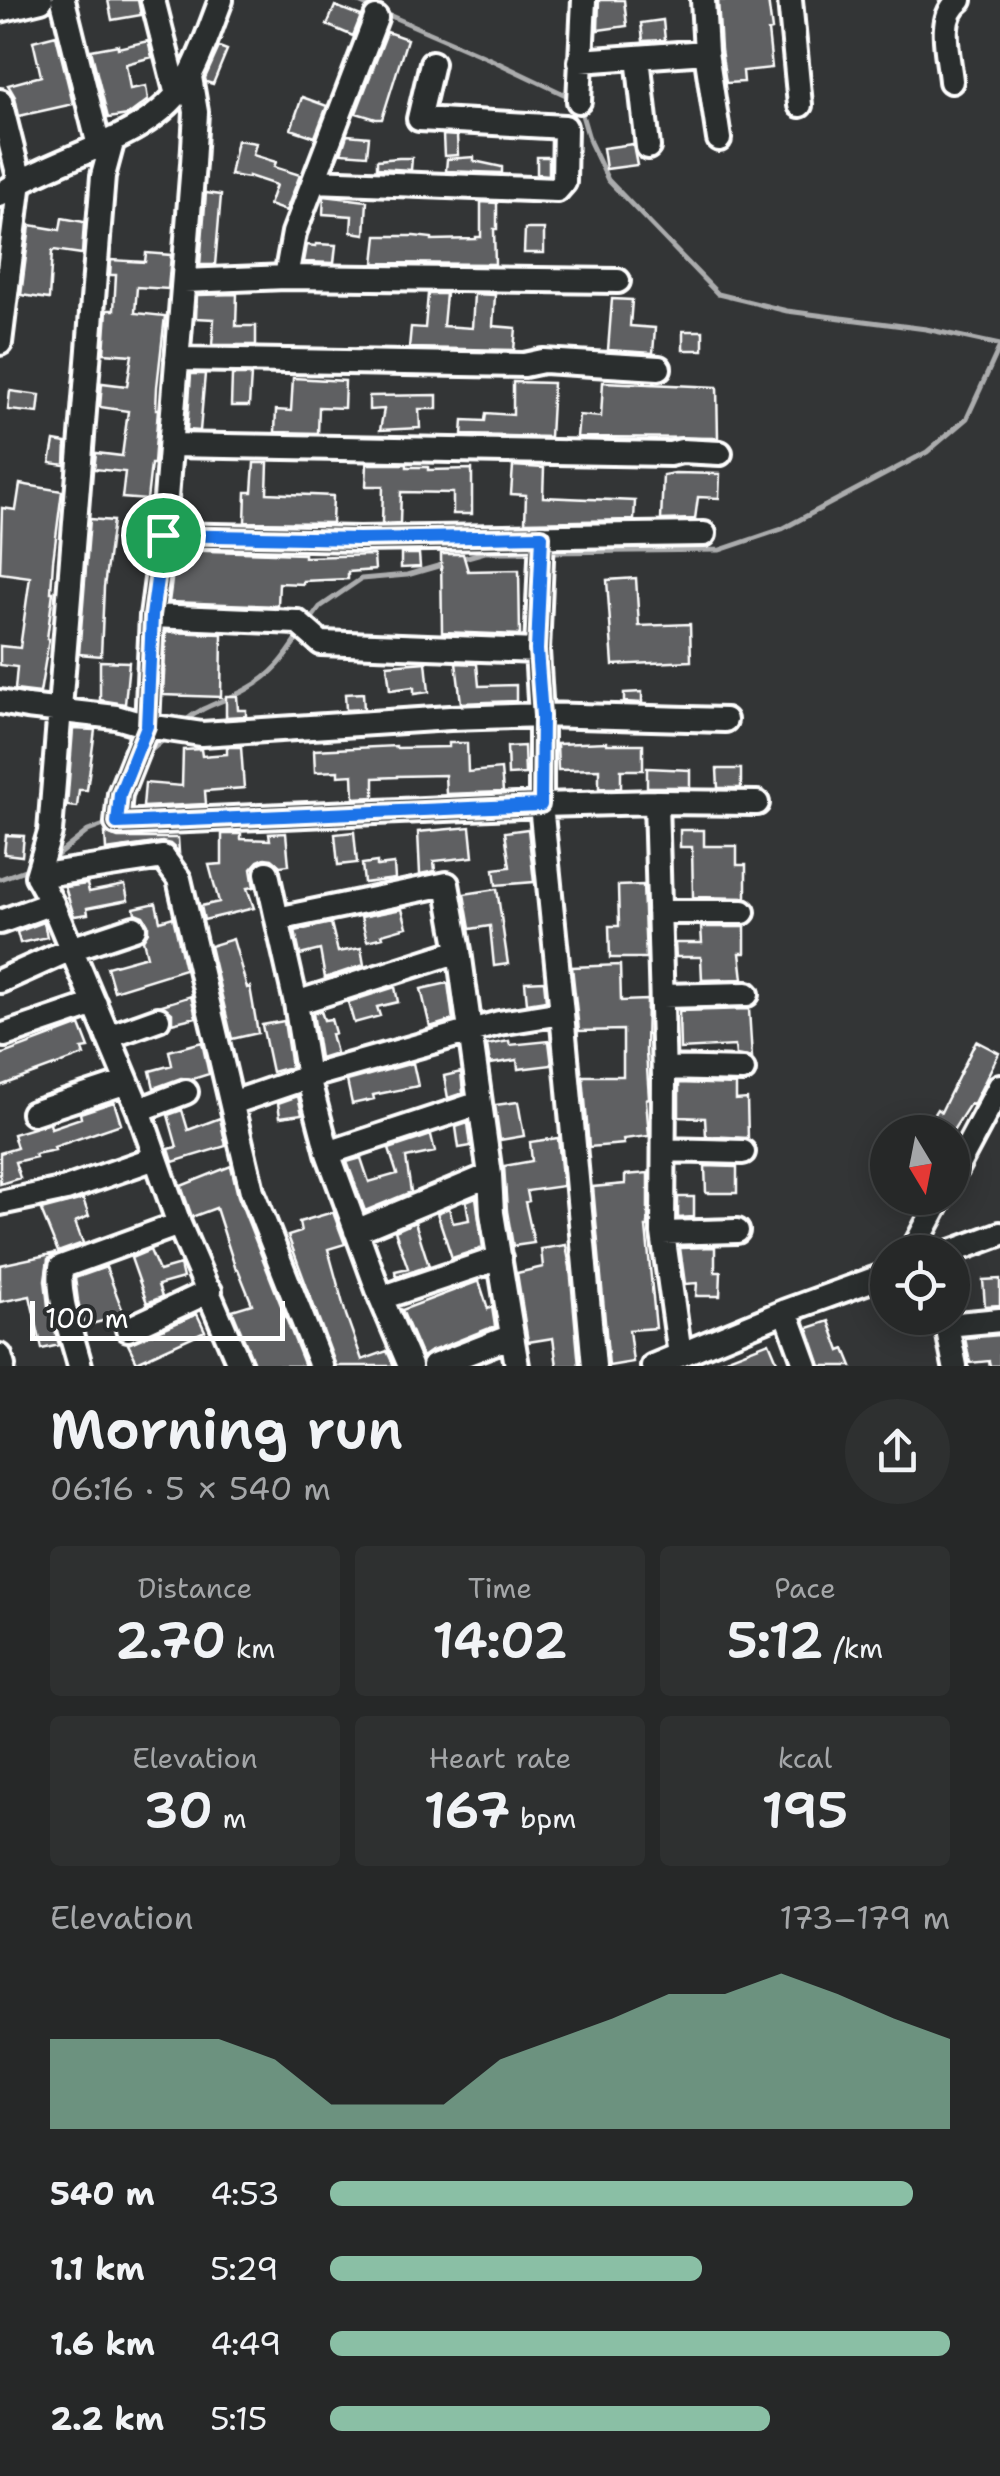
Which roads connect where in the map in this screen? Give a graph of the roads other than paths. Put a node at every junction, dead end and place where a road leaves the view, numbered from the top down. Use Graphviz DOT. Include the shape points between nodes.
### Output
graph roads {
  1 [pos="40,0"];
  2 [pos="63,0"];
  3 [pos="154,0"];
  4 [pos="221,0"];
  5 [pos="584,0"];
  6 [pos="703,0"];
  7 [pos="790,0"];
  8 [pos="960,0"];
  9 [pos="0,10"];
  10 [pos="376,18"];
  11 [pos="706,52"];
  12 [pos="638,57"];
  13 [pos="580,61"];
  14 [pos="432,63"];
  15 [pos="951,81"];
  16 [pos="183,86"];
  17 [pos="579,101"];
  18 [pos="0,102"];
  19 [pos="800,105"];
  20 [pos="719,139"];
  21 [pos="106,143"];
  22 [pos="648,147"];
  23 [pos="20,181"];
  24 [pos="314,181"];
  25 [pos="0,195"];
  26 [pos="286,277"];
  27 [pos="184,281"];
  28 [pos="618,281"];
  29 [pos="0,344"];
  30 [pos="178,358"];
  31 [pos="659,368"];
  32 [pos="170,445"];
  33 [pos="720,453"];
  34 [pos="704,534"];
  35 [pos="163,535"];
  36 [pos="542,547"];
  37 [pos="152,616"];
  38 [pos="537,650"];
  39 [pos="0,702"];
  40 [pos="61,710"];
  41 [pos="542,716"];
  42 [pos="725,720"];
  43 [pos="147,726"];
  44 [pos="656,802"];
  45 [pos="757,803"];
  46 [pos="541,805"];
  47 [pos="267,873"];
  48 [pos="37,876"];
  49 [pos="52,903"];
  50 [pos="659,912"];
  51 [pos="743,912"];
  52 [pos="277,919"];
  53 [pos="0,922"];
  54 [pos="134,928"];
  55 [pos="71,949"];
  56 [pos="460,951"];
  57 [pos="0,980"];
  58 [pos="747,994"];
  59 [pos="662,996"];
  60 [pos="296,1003"];
  61 [pos="95,1004"];
  62 [pos="562,1013"];
  63 [pos="158,1020"];
  64 [pos="471,1030"];
  65 [pos="4,1034"];
  66 [pos="108,1037"];
  67 [pos="664,1068"];
  68 [pos="743,1070"];
  69 [pos="308,1078"];
  70 [pos="128,1082"];
  71 [pos="1000,1086"];
  72 [pos="186,1092"];
  73 [pos="232,1103"];
  74 [pos="480,1103"];
  75 [pos="140,1110"];
  76 [pos="33,1113"];
  77 [pos="970,1142"];
  78 [pos="664,1150"];
  79 [pos="743,1152"];
  80 [pos="328,1153"];
  81 [pos="155,1158"];
  82 [pos="490,1175"];
  83 [pos="0,1203"];
  84 [pos="179,1224"];
  85 [pos="737,1230"];
  86 [pos="356,1231"];
  87 [pos="663,1233"];
  88 [pos="1000,1234"];
  89 [pos="970,1245"];
  90 [pos="500,1258"];
  91 [pos="870,1281"];
  92 [pos="210,1291"];
  93 [pos="381,1298"];
  94 [pos="786,1311"];
  95 [pos="1000,1320"];
  96 [pos="970,1321"];
  97 [pos="128,1329"];
  98 [pos="948,1335"];
  99 [pos="512,1336"];
  100 [pos="0,1356"];
  101 [pos="695,1356"];
  102 [pos="3,1366"];
  103 [pos="80,1366"];
  104 [pos="240,1366"];
  105 [pos="321,1366"];
  106 [pos="410,1366"];
  107 [pos="434,1366"];
  108 [pos="517,1366"];
  109 [pos="594,1366"];
  110 [pos="654,1366"];
  111 [pos="806,1366"];
  112 [pos="955,1366"];
  1 -- 9 [label="street"];
  2 -- 21 [label="street"];
  3 -- 16 [label="street"];
  4 -- 16 [label="street"];
  5 -- 13 [label="street"];
  6 -- 11 [label="street"];
  7 -- 19 [label="street"];
  8 -- 15 [label="street" via="947,14"];
  10 -- 24 [label="street"];
  11 -- 12 [label="street"];
  11 -- 20 [label="street"];
  12 -- 13 [label="street"];
  12 -- 22 [label="street"];
  13 -- 17 [label="street"];
  14 -- 24 [label="street" via="419,119 565,127 564,182 557,190"];
  16 -- 21 [label="street" via="152,117"];
  16 -- 27 [label="street" via="196,112"];
  18 -- 23 [label="street"];
  21 -- 23 [label="street"];
  21 -- 40 [label="street"];
  23 -- 25 [label="street"];
  23 -- 29 [label="street"];
  24 -- 26 [label="street"];
  26 -- 27 [label="street"];
  26 -- 28 [label="street"];
  27 -- 30 [label="street"];
  30 -- 31 [label="street"];
  30 -- 32 [label="street"];
  32 -- 33 [label="street"];
  32 -- 35 [label="street"];
  34 -- 36 [label="street"];
  35 -- 36 [label="street"];
  35 -- 37 [label="street"];
  36 -- 38 [label="street"];
  37 -- 38 [label="street" via="297,622 321,643"];
  37 -- 43 [label="street"];
  38 -- 41 [label="street"];
  39 -- 40 [label="street"];
  40 -- 43 [label="street"];
  40 -- 48 [label="street" via="50,832"];
  41 -- 42 [label="street"];
  41 -- 43 [label="street" via="202,734"];
  41 -- 46 [label="street"];
  43 -- 46 [label="street" via="120,794 117,823"];
  44 -- 45 [label="street"];
  44 -- 46 [label="street"];
  44 -- 50 [label="street"];
  46 -- 62 [label="street"];
  47 -- 52 [label="street"];
  48 -- 49 [label="street"];
  48 -- 73 [label="street" via="163,858 180,879"];
  49 -- 53 [label="street"];
  49 -- 55 [label="street"];
  50 -- 51 [label="street"];
  50 -- 59 [label="street"];
  52 -- 56 [label="street" via="447,884"];
  52 -- 60 [label="street"];
  54 -- 55 [label="street"];
  55 -- 57 [label="street"];
  55 -- 61 [label="street"];
  56 -- 60 [label="street"];
  56 -- 64 [label="street"];
  58 -- 59 [label="street"];
  59 -- 67 [label="street"];
  60 -- 69 [label="street"];
  61 -- 65 [label="street"];
  61 -- 66 [label="street"];
  62 -- 64 [label="street"];
  62 -- 109 [label="street"];
  63 -- 66 [label="street"];
  64 -- 69 [label="street"];
  64 -- 74 [label="street"];
  66 -- 70 [label="street"];
  67 -- 68 [label="street"];
  67 -- 78 [label="street"];
  69 -- 73 [label="street"];
  69 -- 80 [label="street"];
  70 -- 75 [label="street"];
  70 -- 76 [label="street"];
  71 -- 77 [label="street"];
  72 -- 75 [label="street"];
  73 -- 105 [label="street" via="252,1191"];
  74 -- 80 [label="street"];
  74 -- 82 [label="street"];
  75 -- 81 [label="street"];
  78 -- 79 [label="street"];
  78 -- 87 [label="street"];
  80 -- 86 [label="street"];
  81 -- 83 [label="street"];
  81 -- 84 [label="street"];
  82 -- 86 [label="street"];
  82 -- 90 [label="street"];
  84 -- 92 [label="street"];
  84 -- 103 [label="street" via="61,1266"];
  85 -- 87 [label="street"];
  86 -- 93 [label="street"];
  87 -- 101 [label="street"];
  88 -- 89 [label="street"];
  90 -- 93 [label="street"];
  90 -- 99 [label="street"];
  91 -- 94 [label="street"];
  92 -- 97 [label="street"];
  92 -- 104 [label="street"];
  93 -- 106 [label="street"];
  94 -- 101 [label="street"];
  94 -- 111 [label="street"];
  95 -- 96 [label="street"];
  98 -- 112 [label="street"];
  99 -- 107 [label="street"];
  99 -- 108 [label="street"];
  100 -- 102 [label="street"];
  101 -- 110 [label="street"];
}
